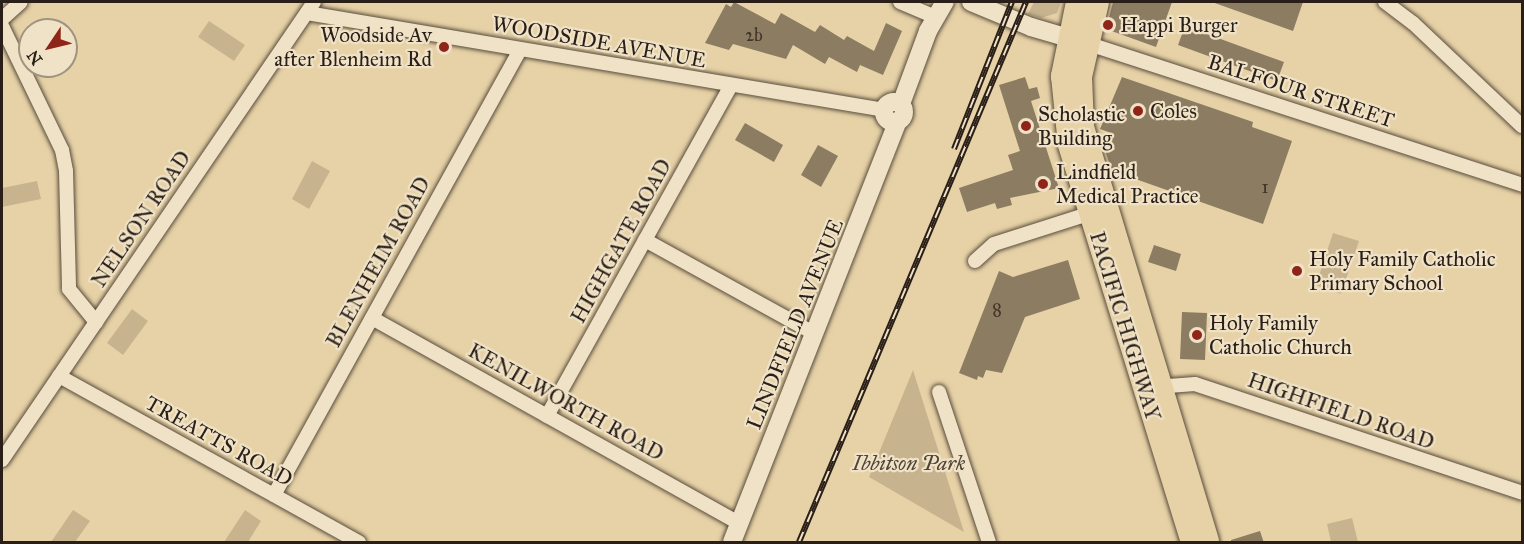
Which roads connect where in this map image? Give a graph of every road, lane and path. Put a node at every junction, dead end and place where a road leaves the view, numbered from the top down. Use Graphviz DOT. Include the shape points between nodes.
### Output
graph roads {
  1 [pos="21,2"];
  2 [pos="900,2"];
  3 [pos="1077,2"];
  4 [pos="1098,2"];
  5 [pos="1385,2"];
  6 [pos="978,3"];
  7 [pos="310,7"];
  8 [pos="940,9"];
  9 [pos="2,19"];
  10 [pos="2,26"];
  11 [pos="1077,41"];
  12 [pos="520,50"];
  13 [pos="731,86"];
  14 [pos="894,112"];
  15 [pos="1522,126"];
  16 [pos="1522,185"];
  17 [pos="1091,213"];
  18 [pos="645,240"];
  19 [pos="975,261"];
  20 [pos="372,318"];
  21 [pos="96,322"];
  22 [pos="815,334"];
  23 [pos="59,376"];
  24 [pos="1154,387"];
  25 [pos="939,392"];
  26 [pos="548,416"];
  27 [pos="2,460"];
  28 [pos="1522,493"];
  29 [pos="274,495"];
  30 [pos="739,524"];
  31 [pos="359,543"];
  32 [pos="732,543"];
  33 [pos="989,543"];
  34 [pos="1192,543"];
  35 [pos="1208,543"];
  1 -- 9 [label="street"];
  2 -- 8 [label="street"];
  3 -- 11 [label="highway, PACIFIC HIGHWAY"];
  4 -- 11 [label="highway, PACIFIC HIGHWAY"];
  5 -- 15 [label="street" via="1413,23"];
  6 -- 11 [label="street"];
  7 -- 12 [label="street, WOODSIDE AVENUE"];
  7 -- 21 [label="street, NELSON ROAD"];
  8 -- 14 [label="street, LINDFIELD AVENUE"];
  10 -- 21 [label="street" via="62,150 69,289"];
  11 -- 16 [label="street, BALFOUR STREET"];
  11 -- 17 [label="highway, PACIFIC HIGHWAY" via="1062,76 1063,114"];
  11 -- 24 [label="highway, PACIFIC HIGHWAY" via="1083,127"];
  12 -- 13 [label="street, WOODSIDE AVENUE"];
  12 -- 20 [label="street, BLENHEIM ROAD"];
  13 -- 14 [label="street, WOODSIDE AVENUE"];
  13 -- 18 [label="street, HIGHGATE ROAD"];
  14 -- 22 [label="street, LINDFIELD AVENUE"];
  17 -- 19 [label="street" via="994,244"];
  17 -- 24 [label="highway, PACIFIC HIGHWAY"];
  18 -- 22 [label="street"];
  18 -- 26 [label="street, HIGHGATE ROAD"];
  20 -- 26 [label="street, KENILWORTH ROAD"];
  20 -- 29 [label="street, BLENHEIM ROAD"];
  21 -- 23 [label="street, NELSON ROAD"];
  22 -- 30 [label="street, LINDFIELD AVENUE"];
  23 -- 27 [label="street, NELSON ROAD"];
  23 -- 29 [label="street, TREATTS ROAD"];
  24 -- 28 [label="street, HIGHFIELD ROAD" via="1195,384"];
  24 -- 34 [label="highway, PACIFIC HIGHWAY"];
  24 -- 35 [label="highway, PACIFIC HIGHWAY"];
  25 -- 33 [label="street"];
  26 -- 30 [label="street, KENILWORTH ROAD"];
  29 -- 31 [label="street, TREATTS ROAD"];
  30 -- 32 [label="street, LINDFIELD AVENUE"];
}
